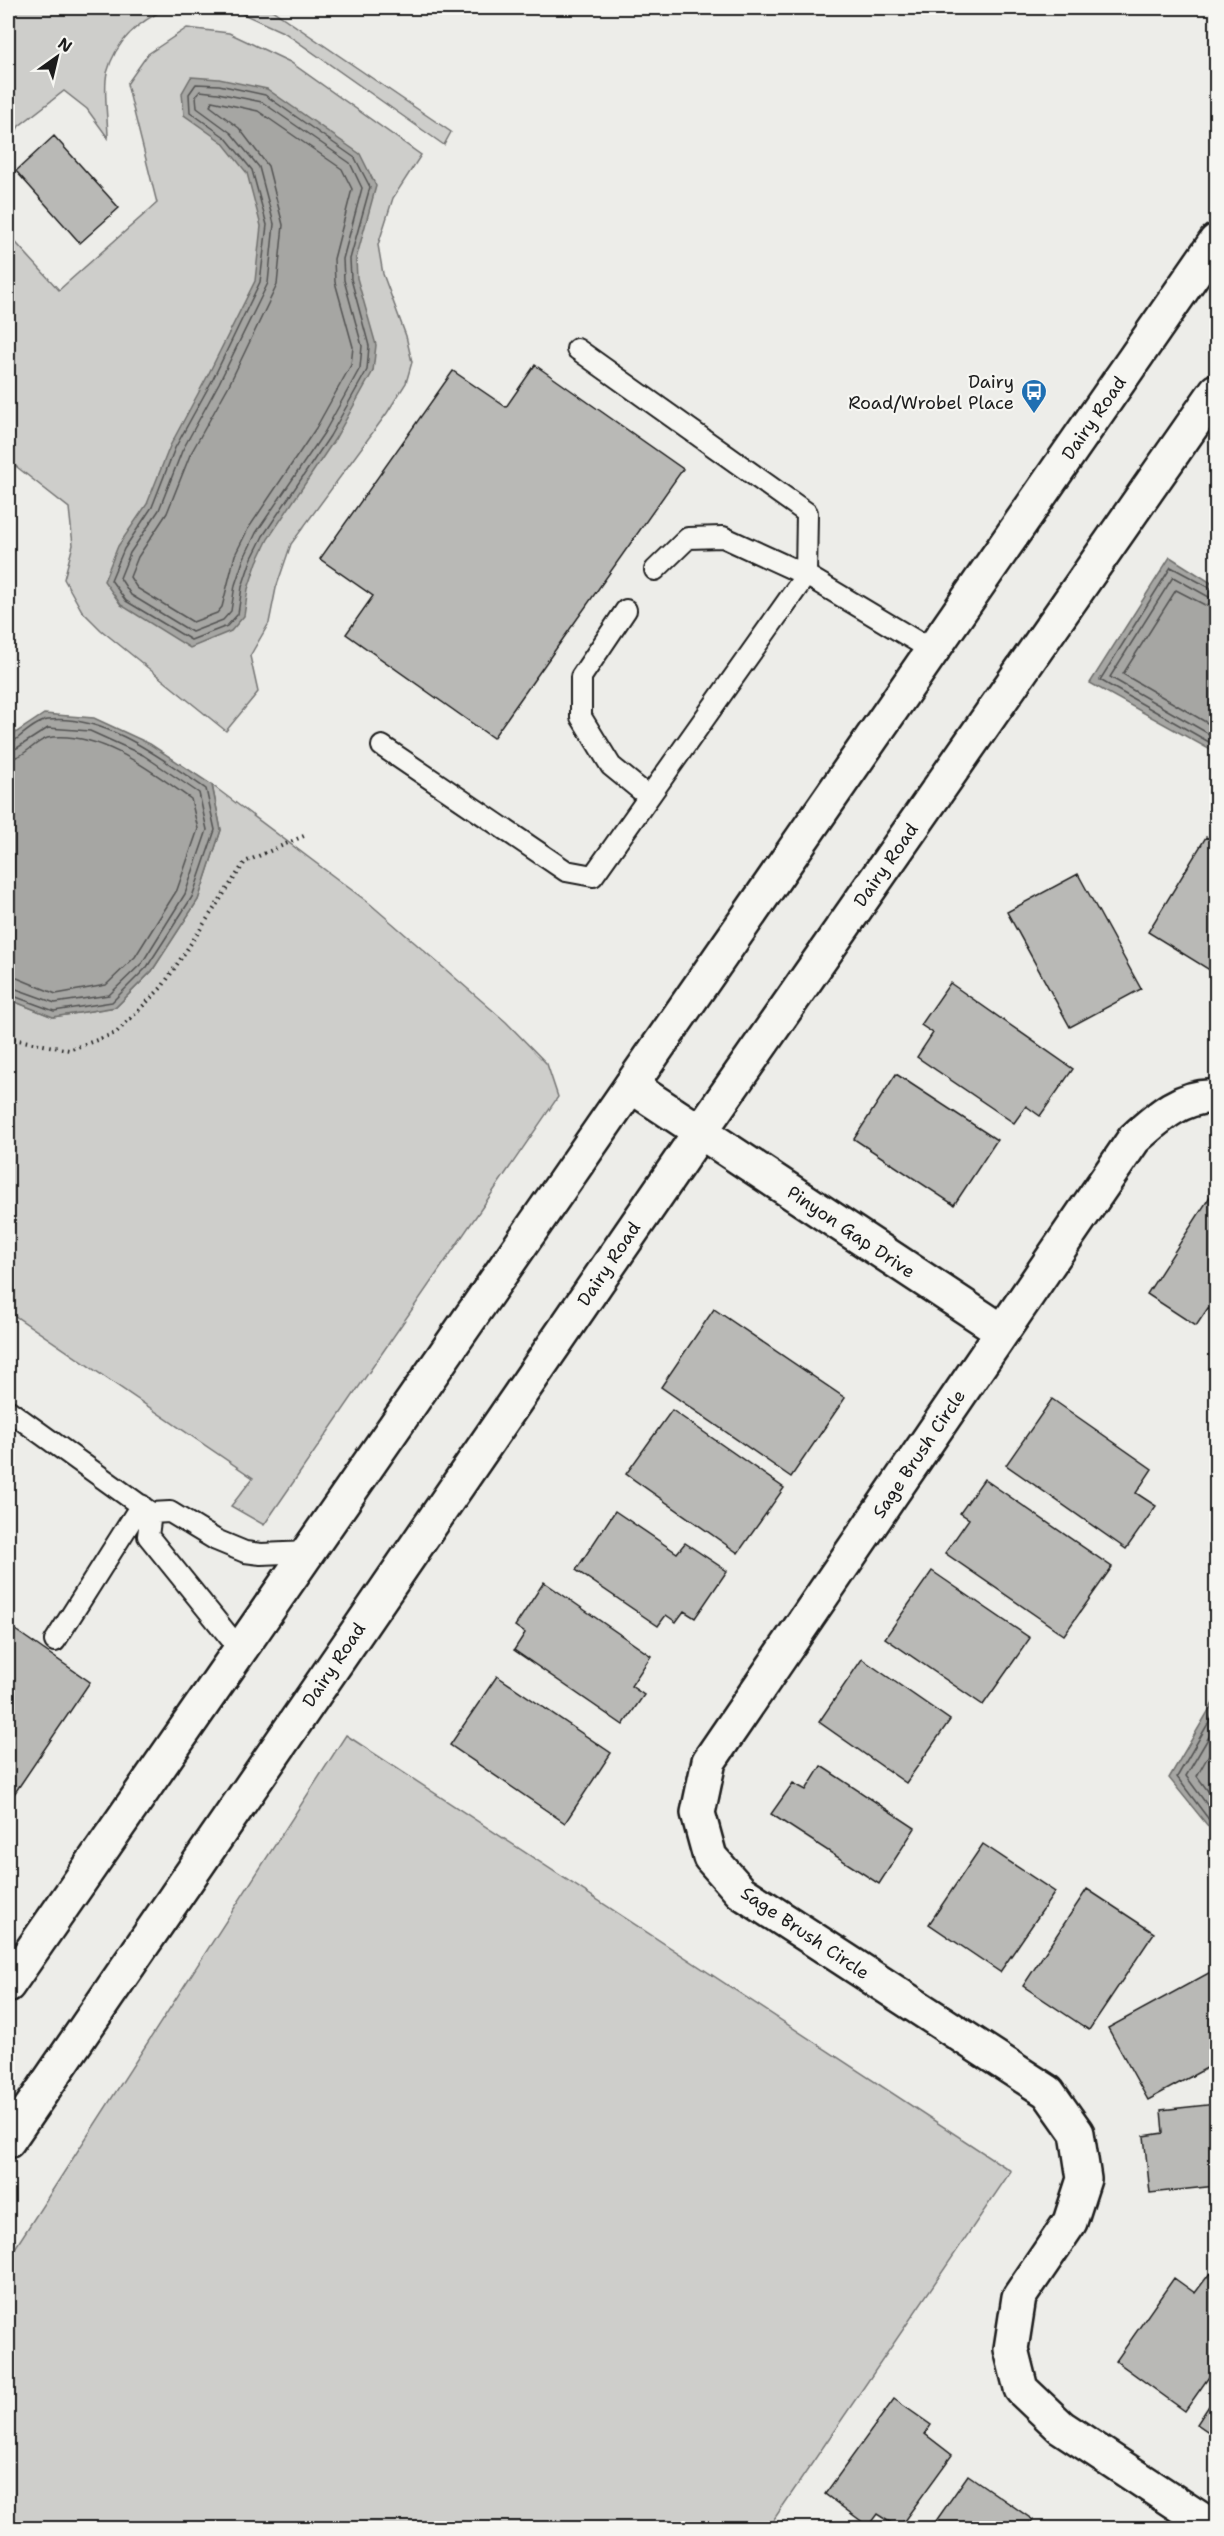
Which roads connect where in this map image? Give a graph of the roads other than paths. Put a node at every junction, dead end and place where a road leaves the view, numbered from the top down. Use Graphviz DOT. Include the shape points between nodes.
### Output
graph roads {
  1 [pos="1216,241"];
  2 [pos="577,348"];
  3 [pos="1216,390"];
  4 [pos="656,570"];
  5 [pos="807,575"];
  6 [pos="626,609"];
  7 [pos="933,651"];
  8 [pos="382,746"];
  9 [pos="649,797"];
  10 [pos="631,1086"];
  11 [pos="1216,1097"];
  12 [pos="700,1132"];
  13 [pos="1002,1331"];
  14 [pos="8,1410"];
  15 [pos="146,1509"];
  16 [pos="308,1552"];
  17 [pos="55,1641"];
  18 [pos="240,1650"];
  19 [pos="8,1985"];
  20 [pos="8,2141"];
  21 [pos="1214,2529"];
  1 -- 7 [label="street, Dairy Road"];
  2 -- 5 [label="lane" via="807,513"];
  3 -- 12 [label="street, Dairy Road"];
  4 -- 5 [label="lane" via="688,538 723,537"];
  5 -- 7 [label="lane"];
  5 -- 9 [label="lane"];
  6 -- 9 [label="lane" via="581,677 581,717 611,766"];
  7 -- 10 [label="street, Dairy Road"];
  8 -- 9 [label="lane" via="566,871 593,876"];
  10 -- 12 [label="street, Pinyon Gap Drive"];
  10 -- 16 [label="street, Dairy Road"];
  11 -- 13 [label="street, Sage Brush Circle" via="1201,1096 1161,1114 1134,1139"];
  12 -- 13 [label="street, Pinyon Gap Drive"];
  12 -- 20 [label="street, Dairy Road"];
  13 -- 21 [label="street, Sage Brush Circle" via="709,1761 698,1813 710,1857 741,1893 1048,2092 1077,2133 1084,2179 1070,2222 1019,2297 1011,2349 1021,2389 1061,2427"];
  14 -- 15 [label="lane"];
  15 -- 16 [label="lane" via="170,1512 244,1552"];
  15 -- 17 [label="lane"];
  15 -- 18 [label="lane" via="148,1536"];
  16 -- 18 [label="street, Dairy Road"];
  18 -- 19 [label="street, Dairy Road"];
}
